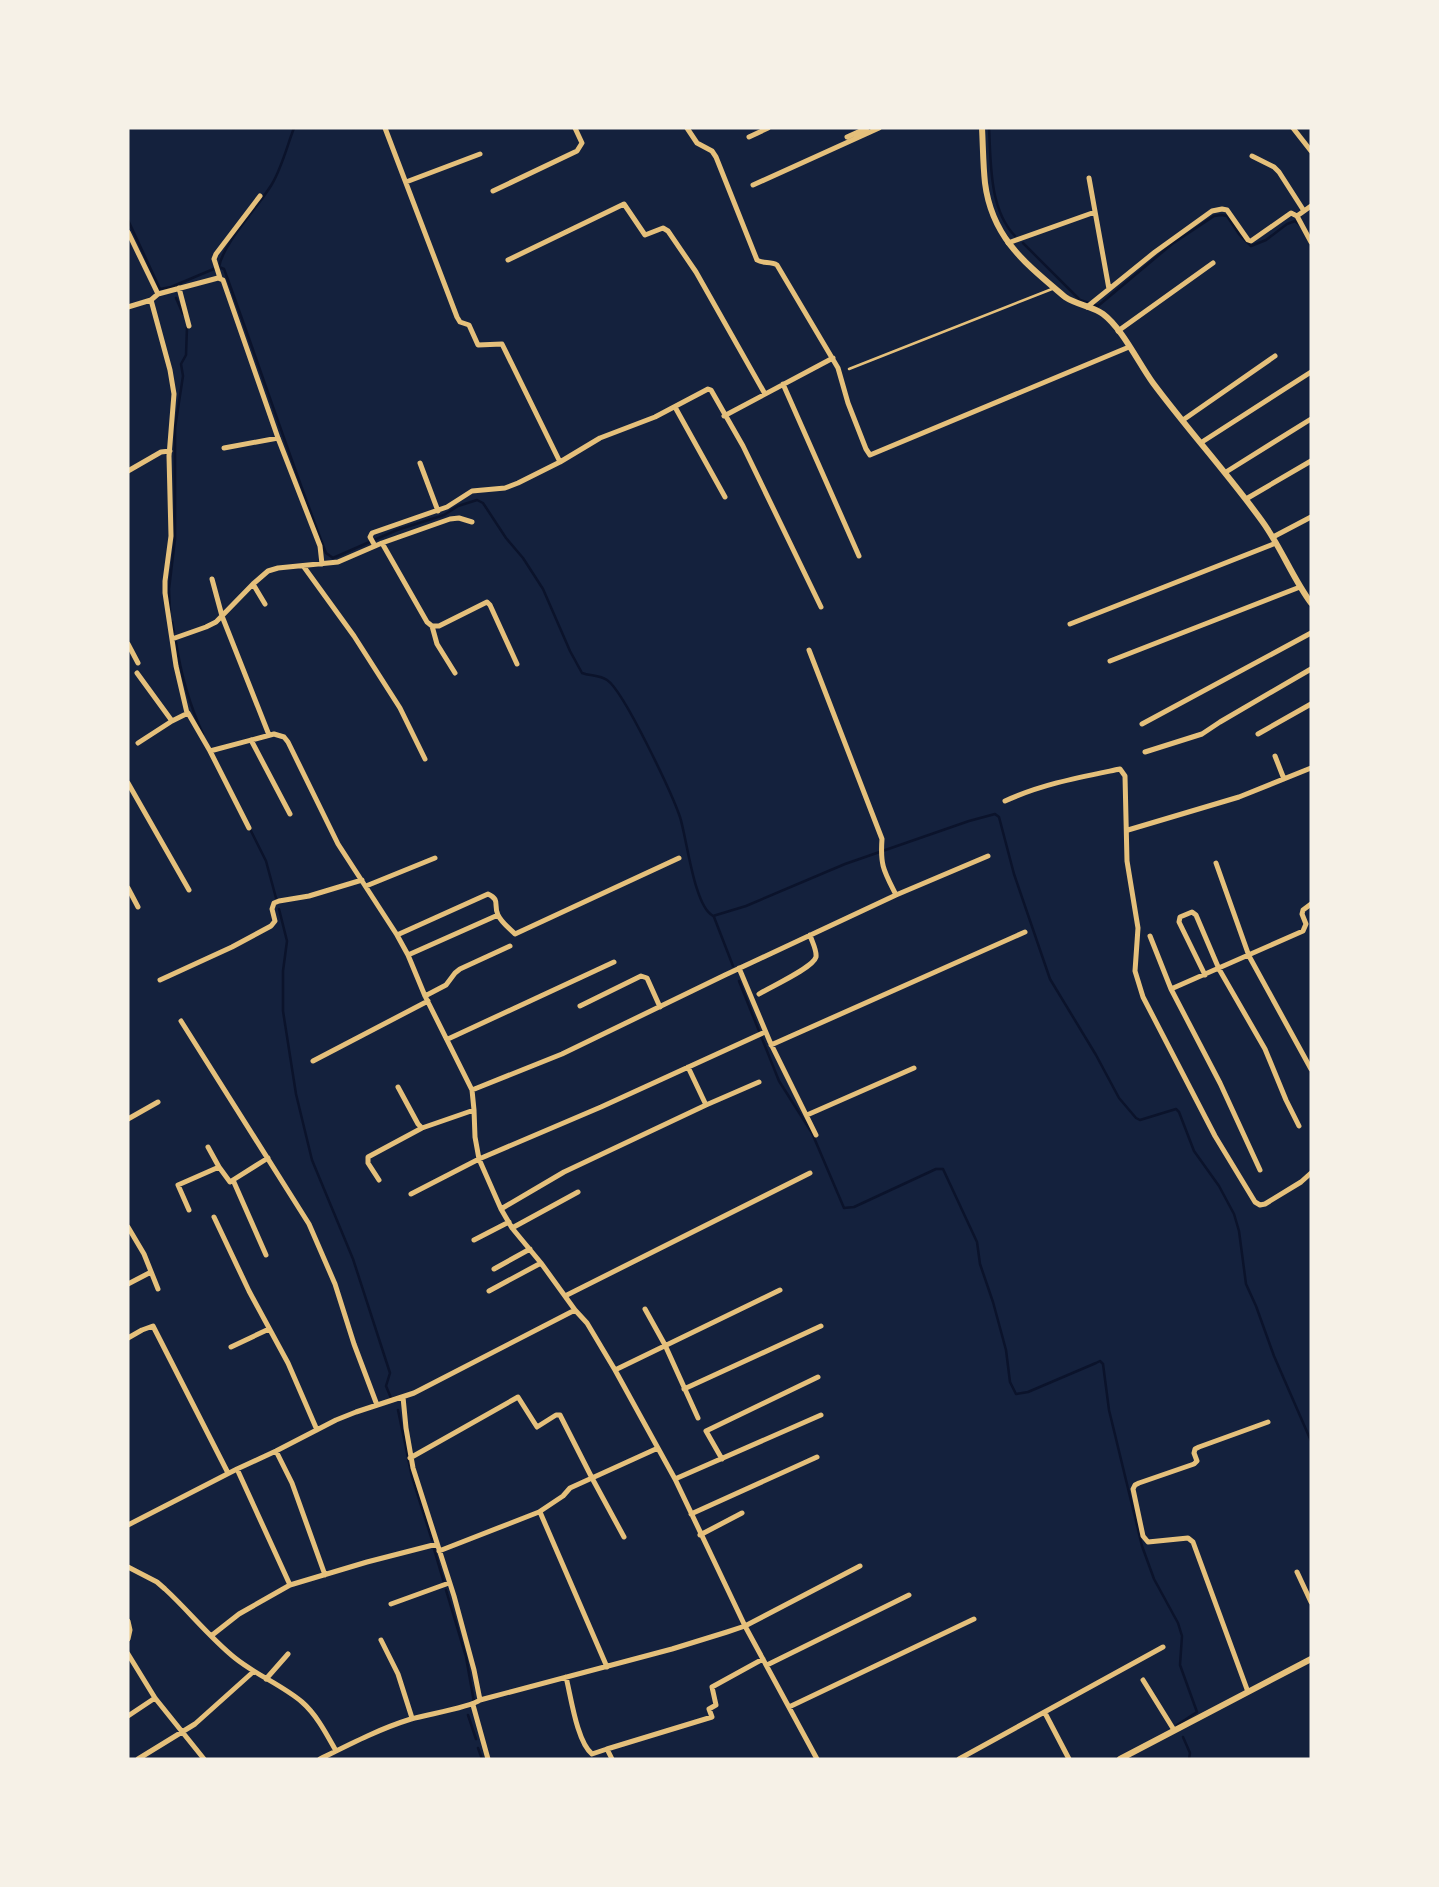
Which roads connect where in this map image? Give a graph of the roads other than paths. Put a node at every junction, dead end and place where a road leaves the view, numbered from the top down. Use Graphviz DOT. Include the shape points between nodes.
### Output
graph roads {
  1 [pos="385,128"];
  2 [pos="575,128"];
  3 [pos="687,128"];
  4 [pos="768,128"];
  5 [pos="867,128"];
  6 [pos="879,128"];
  7 [pos="982,128"];
  8 [pos="1293,128"];
  9 [pos="749,137"];
  10 [pos="847,137"];
  11 [pos="1311,151"];
  12 [pos="480,154"];
  13 [pos="1252,156"];
  14 [pos="1088,178"];
  15 [pos="406,182"];
  16 [pos="753,186"];
  17 [pos="493,191"];
  18 [pos="260,196"];
  19 [pos="1311,206"];
  20 [pos="1304,211"];
  21 [pos="1095,212"];
  22 [pos="1297,216"];
  23 [pos="128,232"];
  24 [pos="1311,242"];
  25 [pos="1007,243"];
  26 [pos="508,260"];
  27 [pos="1213,263"];
  28 [pos="219,278"];
  29 [pos="179,288"];
  30 [pos="1055,288"];
  31 [pos="1109,289"];
  32 [pos="158,295"];
  33 [pos="151,300"];
  34 [pos="128,307"];
  35 [pos="1087,307"];
  36 [pos="190,326"];
  37 [pos="1118,331"];
  38 [pos="1129,347"];
  39 [pos="1275,356"];
  40 [pos="833,358"];
  41 [pos="849,369"];
  42 [pos="1311,372"];
  43 [pos="783,384"];
  44 [pos="765,394"];
  45 [pos="676,407"];
  46 [pos="724,416"];
  47 [pos="1311,419"];
  48 [pos="1183,420"];
  49 [pos="278,438"];
  50 [pos="1202,442"];
  51 [pos="224,448"];
  52 [pos="170,451"];
  53 [pos="1311,461"];
  54 [pos="560,462"];
  55 [pos="420,463"];
  56 [pos="128,471"];
  57 [pos="1226,472"];
  58 [pos="725,497"];
  59 [pos="1246,499"];
  60 [pos="438,511"];
  61 [pos="1311,517"];
  62 [pos="472,522"];
  63 [pos="1275,540"];
  64 [pos="375,542"];
  65 [pos="859,556"];
  66 [pos="322,564"];
  67 [pos="304,566"];
  68 [pos="212,579"];
  69 [pos="253,584"];
  70 [pos="1300,587"];
  71 [pos="1311,603"];
  72 [pos="265,604"];
  73 [pos="821,607"];
  74 [pos="222,616"];
  75 [pos="1070,624"];
  76 [pos="432,626"];
  77 [pos="1311,633"];
  78 [pos="172,639"];
  79 [pos="128,644"];
  80 [pos="810,650"];
  81 [pos="1110,661"];
  82 [pos="138,663"];
  83 [pos="517,664"];
  84 [pos="1311,669"];
  85 [pos="137,673"];
  86 [pos="455,673"];
  87 [pos="1311,704"];
  88 [pos="187,713"];
  89 [pos="172,721"];
  90 [pos="1142,724"];
  91 [pos="1258,734"];
  92 [pos="269,735"];
  93 [pos="251,740"];
  94 [pos="138,743"];
  95 [pos="210,751"];
  96 [pos="1145,752"];
  97 [pos="1275,756"];
  98 [pos="425,759"];
  99 [pos="1311,768"];
  100 [pos="1284,779"];
  101 [pos="128,783"];
  102 [pos="1005,800"];
  103 [pos="290,814"];
  104 [pos="249,828"];
  105 [pos="1128,830"];
  106 [pos="988,856"];
  107 [pos="435,858"];
  108 [pos="679,858"];
  109 [pos="1216,863"];
  110 [pos="364,883"];
  111 [pos="128,888"];
  112 [pos="189,890"];
  113 [pos="897,895"];
  114 [pos="1311,904"];
  115 [pos="138,908"];
  116 [pos="498,915"];
  117 [pos="1025,932"];
  118 [pos="397,935"];
  119 [pos="810,935"];
  120 [pos="1150,936"];
  121 [pos="510,946"];
  122 [pos="408,955"];
  123 [pos="1249,956"];
  124 [pos="614,962"];
  125 [pos="739,968"];
  126 [pos="1219,969"];
  127 [pos="1205,975"];
  128 [pos="160,980"];
  129 [pos="1171,989"];
  130 [pos="759,994"];
  131 [pos="427,998"];
  132 [pos="580,1006"];
  133 [pos="660,1007"];
  134 [pos="181,1021"];
  135 [pos="762,1034"];
  136 [pos="448,1039"];
  137 [pos="771,1045"];
  138 [pos="313,1061"];
  139 [pos="688,1067"];
  140 [pos="914,1068"];
  141 [pos="1311,1069"];
  142 [pos="759,1082"];
  143 [pos="398,1087"];
  144 [pos="472,1090"];
  145 [pos="158,1102"];
  146 [pos="706,1105"];
  147 [pos="474,1110"];
  148 [pos="807,1115"];
  149 [pos="128,1119"];
  150 [pos="1299,1126"];
  151 [pos="422,1128"];
  152 [pos="816,1135"];
  153 [pos="208,1147"];
  154 [pos="268,1158"];
  155 [pos="480,1159"];
  156 [pos="219,1167"];
  157 [pos="1260,1170"];
  158 [pos="810,1173"];
  159 [pos="1311,1173"];
  160 [pos="233,1180"];
  161 [pos="379,1180"];
  162 [pos="578,1192"];
  163 [pos="411,1194"];
  164 [pos="501,1209"];
  165 [pos="189,1210"];
  166 [pos="214,1217"];
  167 [pos="510,1225"];
  168 [pos="128,1227"];
  169 [pos="474,1240"];
  170 [pos="530,1250"];
  171 [pos="267,1255"];
  172 [pos="541,1263"];
  173 [pos="494,1269"];
  174 [pos="151,1272"];
  175 [pos="128,1284"];
  176 [pos="158,1289"];
  177 [pos="780,1290"];
  178 [pos="489,1291"];
  179 [pos="565,1296"];
  180 [pos="575,1310"];
  181 [pos="645,1310"];
  182 [pos="821,1326"];
  183 [pos="269,1329"];
  184 [pos="128,1338"];
  185 [pos="665,1345"];
  186 [pos="231,1348"];
  187 [pos="615,1370"];
  188 [pos="818,1377"];
  189 [pos="684,1389"];
  190 [pos="403,1397"];
  191 [pos="377,1405"];
  192 [pos="821,1415"];
  193 [pos="698,1418"];
  194 [pos="1268,1422"];
  195 [pos="317,1430"];
  196 [pos="658,1448"];
  197 [pos="276,1451"];
  198 [pos="817,1457"];
  199 [pos="411,1458"];
  200 [pos="722,1459"];
  201 [pos="237,1469"];
  202 [pos="228,1473"];
  203 [pos="592,1478"];
  204 [pos="675,1479"];
  205 [pos="540,1512"];
  206 [pos="743,1513"];
  207 [pos="691,1514"];
  208 [pos="128,1525"];
  209 [pos="700,1535"];
  210 [pos="624,1537"];
  211 [pos="438,1547"];
  212 [pos="860,1566"];
  213 [pos="128,1567"];
  214 [pos="1297,1572"];
  215 [pos="325,1575"];
  216 [pos="449,1583"];
  217 [pos="290,1585"];
  218 [pos="909,1595"];
  219 [pos="1311,1602"];
  220 [pos="391,1604"];
  221 [pos="974,1619"];
  222 [pos="128,1621"];
  223 [pos="745,1626"];
  224 [pos="211,1636"];
  225 [pos="128,1639"];
  226 [pos="381,1640"];
  227 [pos="1163,1647"];
  228 [pos="128,1654"];
  229 [pos="288,1654"];
  230 [pos="1311,1658"];
  231 [pos="765,1662"];
  232 [pos="607,1667"];
  233 [pos="253,1672"];
  234 [pos="566,1677"];
  235 [pos="266,1679"];
  236 [pos="1143,1679"];
  237 [pos="1248,1692"];
  238 [pos="155,1698"];
  239 [pos="480,1700"];
  240 [pos="473,1705"];
  241 [pos="789,1707"];
  242 [pos="1045,1713"];
  243 [pos="128,1716"];
  244 [pos="412,1718"];
  245 [pos="1174,1730"];
  246 [pos="182,1733"];
  247 [pos="607,1749"];
  248 [pos="337,1751"];
  249 [pos="138,1759"];
  250 [pos="204,1759"];
  251 [pos="320,1759"];
  252 [pos="488,1759"];
  253 [pos="612,1759"];
  254 [pos="815,1759"];
  255 [pos="959,1759"];
  256 [pos="1069,1759"];
  257 [pos="1120,1759"];
  1 -- 15 [label="street"];
  2 -- 17 [label="street" via="582,143 577,151"];
  3 -- 40 [label="street" via="697,143 716,157 757,260 777,265"];
  4 -- 9 [label="street"];
  5 -- 10 [label="street"];
  6 -- 16 [label="street"];
  7 -- 25 [label="street" via="987,195"];
  8 -- 11 [label="street"];
  12 -- 15 [label="street"];
  13 -- 20 [label="street" via="1279,172"];
  14 -- 21 [label="street"];
  15 -- 54 [label="street" via="460,322 469,325 478,345 502,344"];
  18 -- 28 [label="street" via="220,247 214,260"];
  19 -- 20 [label="street"];
  20 -- 22 [label="street"];
  21 -- 25 [label="street"];
  21 -- 31 [label="street"];
  22 -- 24 [label="street"];
  22 -- 31 [label="street" via="1292,213 1252,241 1227,210 1216,210"];
  23 -- 32 [label="street"];
  25 -- 30 [label="street"];
  26 -- 44 [label="street" via="624,204 645,235 668,230"];
  27 -- 37 [label="street"];
  28 -- 29 [label="street"];
  28 -- 49 [label="street"];
  29 -- 32 [label="street"];
  29 -- 36 [label="street"];
  30 -- 35 [label="street"];
  30 -- 41 [label="lane"];
  31 -- 35 [label="street"];
  32 -- 33 [label="street"];
  33 -- 34 [label="street"];
  33 -- 52 [label="street" via="173,384"];
  35 -- 37 [label="street" via="1105,315"];
  37 -- 38 [label="street"];
  38 -- 40 [label="street" via="871,455"];
  38 -- 48 [label="street"];
  39 -- 48 [label="street"];
  40 -- 43 [label="street"];
  42 -- 50 [label="street"];
  43 -- 44 [label="street"];
  43 -- 65 [label="street"];
  44 -- 46 [label="street"];
  45 -- 46 [label="street" via="708,389"];
  45 -- 54 [label="street" via="614,431"];
  45 -- 58 [label="street"];
  46 -- 73 [label="street"];
  47 -- 57 [label="street"];
  48 -- 50 [label="street"];
  49 -- 51 [label="street"];
  49 -- 66 [label="street" via="317,537"];
  50 -- 57 [label="street"];
  52 -- 56 [label="street"];
  52 -- 78 [label="street" via="171,536 164,581"];
  53 -- 59 [label="street"];
  54 -- 60 [label="street" via="505,488 472,491"];
  55 -- 60 [label="street"];
  57 -- 59 [label="street"];
  59 -- 63 [label="street"];
  60 -- 64 [label="street" via="372,533"];
  61 -- 63 [label="street"];
  62 -- 64 [label="street" via="450,519"];
  63 -- 70 [label="street"];
  63 -- 75 [label="street"];
  64 -- 66 [label="street" via="344,560"];
  64 -- 76 [label="street"];
  66 -- 67 [label="street"];
  67 -- 69 [label="street" via="273,570"];
  67 -- 98 [label="street" via="400,708"];
  68 -- 74 [label="street"];
  69 -- 72 [label="street"];
  69 -- 74 [label="street"];
  70 -- 71 [label="street"];
  70 -- 81 [label="street"];
  74 -- 78 [label="street"];
  74 -- 92 [label="street"];
  76 -- 83 [label="street" via="487,602"];
  76 -- 86 [label="street"];
  77 -- 90 [label="street"];
  78 -- 88 [label="street"];
  79 -- 82 [label="street"];
  80 -- 113 [label="street" via="882,839 880,858"];
  84 -- 96 [label="street" via="1202,734"];
  85 -- 89 [label="street"];
  87 -- 91 [label="street"];
  88 -- 89 [label="street"];
  88 -- 95 [label="street"];
  89 -- 94 [label="street"];
  92 -- 93 [label="street"];
  92 -- 110 [label="street" via="279,734 288,742 338,844"];
  93 -- 95 [label="street"];
  93 -- 103 [label="street"];
  95 -- 104 [label="street"];
  97 -- 100 [label="street"];
  99 -- 100 [label="street"];
  100 -- 105 [label="street"];
  101 -- 112 [label="street"];
  102 -- 105 [label="street" via="1120,769 1125,776"];
  105 -- 159 [label="street" via="1127,861 1138,928 1135,971 1143,997 1215,1136 1260,1205"];
  106 -- 113 [label="street"];
  107 -- 110 [label="street"];
  108 -- 116 [label="street" via="515,934"];
  109 -- 123 [label="street"];
  110 -- 118 [label="street"];
  110 -- 128 [label="street" via="274,904 271,926"];
  111 -- 115 [label="street"];
  113 -- 119 [label="street"];
  114 -- 123 [label="street" via="1303,910 1303,931"];
  116 -- 118 [label="street" via="496,900 488,894"];
  116 -- 122 [label="street"];
  117 -- 137 [label="street"];
  118 -- 122 [label="street"];
  119 -- 125 [label="street"];
  119 -- 130 [label="street" via="815,960"];
  120 -- 129 [label="street"];
  121 -- 131 [label="street" via="455,972"];
  122 -- 131 [label="street"];
  123 -- 126 [label="street"];
  123 -- 141 [label="street"];
  124 -- 136 [label="street"];
  125 -- 133 [label="street"];
  125 -- 135 [label="street"];
  126 -- 127 [label="street"];
  126 -- 127 [label="street" via="1192,912 1179,922"];
  126 -- 150 [label="street" via="1265,1049"];
  127 -- 129 [label="street"];
  129 -- 157 [label="street"];
  131 -- 136 [label="street"];
  131 -- 138 [label="street"];
  132 -- 133 [label="street" via="645,976"];
  133 -- 144 [label="street"];
  134 -- 154 [label="street"];
  135 -- 137 [label="street"];
  135 -- 139 [label="street"];
  136 -- 144 [label="street"];
  137 -- 148 [label="street"];
  139 -- 146 [label="street"];
  139 -- 155 [label="street"];
  140 -- 148 [label="street"];
  142 -- 146 [label="street"];
  143 -- 151 [label="street"];
  144 -- 147 [label="street"];
  145 -- 149 [label="street"];
  146 -- 164 [label="street" via="564,1172"];
  147 -- 151 [label="street"];
  147 -- 155 [label="street"];
  148 -- 152 [label="street"];
  151 -- 161 [label="street" via="368,1157"];
  153 -- 156 [label="street"];
  154 -- 160 [label="street"];
  154 -- 191 [label="street" via="322,1252"];
  155 -- 163 [label="street"];
  155 -- 164 [label="street"];
  156 -- 160 [label="street" via="230,1182"];
  156 -- 165 [label="street" via="178,1185"];
  158 -- 179 [label="street"];
  160 -- 171 [label="street"];
  162 -- 167 [label="street"];
  164 -- 167 [label="street"];
  166 -- 183 [label="street"];
  167 -- 169 [label="street"];
  167 -- 170 [label="street"];
  168 -- 174 [label="street"];
  170 -- 172 [label="street"];
  170 -- 173 [label="street"];
  172 -- 178 [label="street"];
  172 -- 179 [label="street"];
  174 -- 175 [label="street"];
  174 -- 176 [label="street"];
  177 -- 185 [label="street"];
  179 -- 180 [label="street"];
  180 -- 187 [label="street"];
  180 -- 190 [label="street"];
  181 -- 185 [label="street"];
  182 -- 189 [label="street"];
  183 -- 186 [label="street"];
  183 -- 195 [label="street"];
  184 -- 202 [label="street" via="153,1326"];
  185 -- 187 [label="street"];
  185 -- 189 [label="street"];
  187 -- 196 [label="street"];
  188 -- 200 [label="street" via="706,1431"];
  189 -- 193 [label="street"];
  190 -- 191 [label="street"];
  190 -- 199 [label="street"];
  191 -- 195 [label="street"];
  192 -- 200 [label="street"];
  194 -- 237 [label="street" via="1199,1447 1194,1464 1133,1489 1145,1540 1188,1538 1193,1542"];
  195 -- 197 [label="street"];
  196 -- 203 [label="street"];
  196 -- 204 [label="street"];
  197 -- 201 [label="street"];
  197 -- 215 [label="street"];
  198 -- 207 [label="street"];
  199 -- 203 [label="street" via="518,1397 537,1427 560,1415"];
  199 -- 211 [label="street"];
  200 -- 204 [label="street"];
  201 -- 202 [label="street"];
  201 -- 217 [label="street"];
  202 -- 208 [label="street"];
  203 -- 205 [label="street" via="570,1488"];
  203 -- 210 [label="street"];
  204 -- 207 [label="street"];
  205 -- 211 [label="street"];
  205 -- 232 [label="street"];
  206 -- 209 [label="street"];
  207 -- 209 [label="street"];
  209 -- 223 [label="street"];
  211 -- 215 [label="street"];
  211 -- 216 [label="street"];
  212 -- 223 [label="street"];
  213 -- 224 [label="street" via="165,1589"];
  214 -- 219 [label="street"];
  215 -- 217 [label="street"];
  216 -- 220 [label="street"];
  216 -- 239 [label="street"];
  217 -- 224 [label="street"];
  218 -- 231 [label="street"];
  221 -- 241 [label="street"];
  222 -- 225 [label="street"];
  223 -- 231 [label="street"];
  223 -- 232 [label="street"];
  224 -- 233 [label="street"];
  226 -- 244 [label="street"];
  227 -- 242 [label="street"];
  228 -- 238 [label="street"];
  229 -- 235 [label="street"];
  230 -- 237 [label="street"];
  231 -- 241 [label="street"];
  231 -- 247 [label="street" via="712,1687 716,1705 709,1709 712,1717"];
  232 -- 234 [label="street"];
  233 -- 235 [label="street"];
  233 -- 246 [label="street"];
  234 -- 239 [label="street"];
  234 -- 247 [label="street" via="588,1750 592,1754"];
  235 -- 248 [label="street" via="310,1710"];
  236 -- 245 [label="street"];
  237 -- 245 [label="street"];
  238 -- 243 [label="street"];
  238 -- 246 [label="street"];
  239 -- 240 [label="street"];
  240 -- 244 [label="street"];
  240 -- 252 [label="street"];
  241 -- 254 [label="street"];
  242 -- 255 [label="street"];
  242 -- 256 [label="street"];
  244 -- 248 [label="street"];
  245 -- 257 [label="street"];
  246 -- 249 [label="street"];
  246 -- 250 [label="street"];
  247 -- 253 [label="street"];
  248 -- 251 [label="street"];
}
